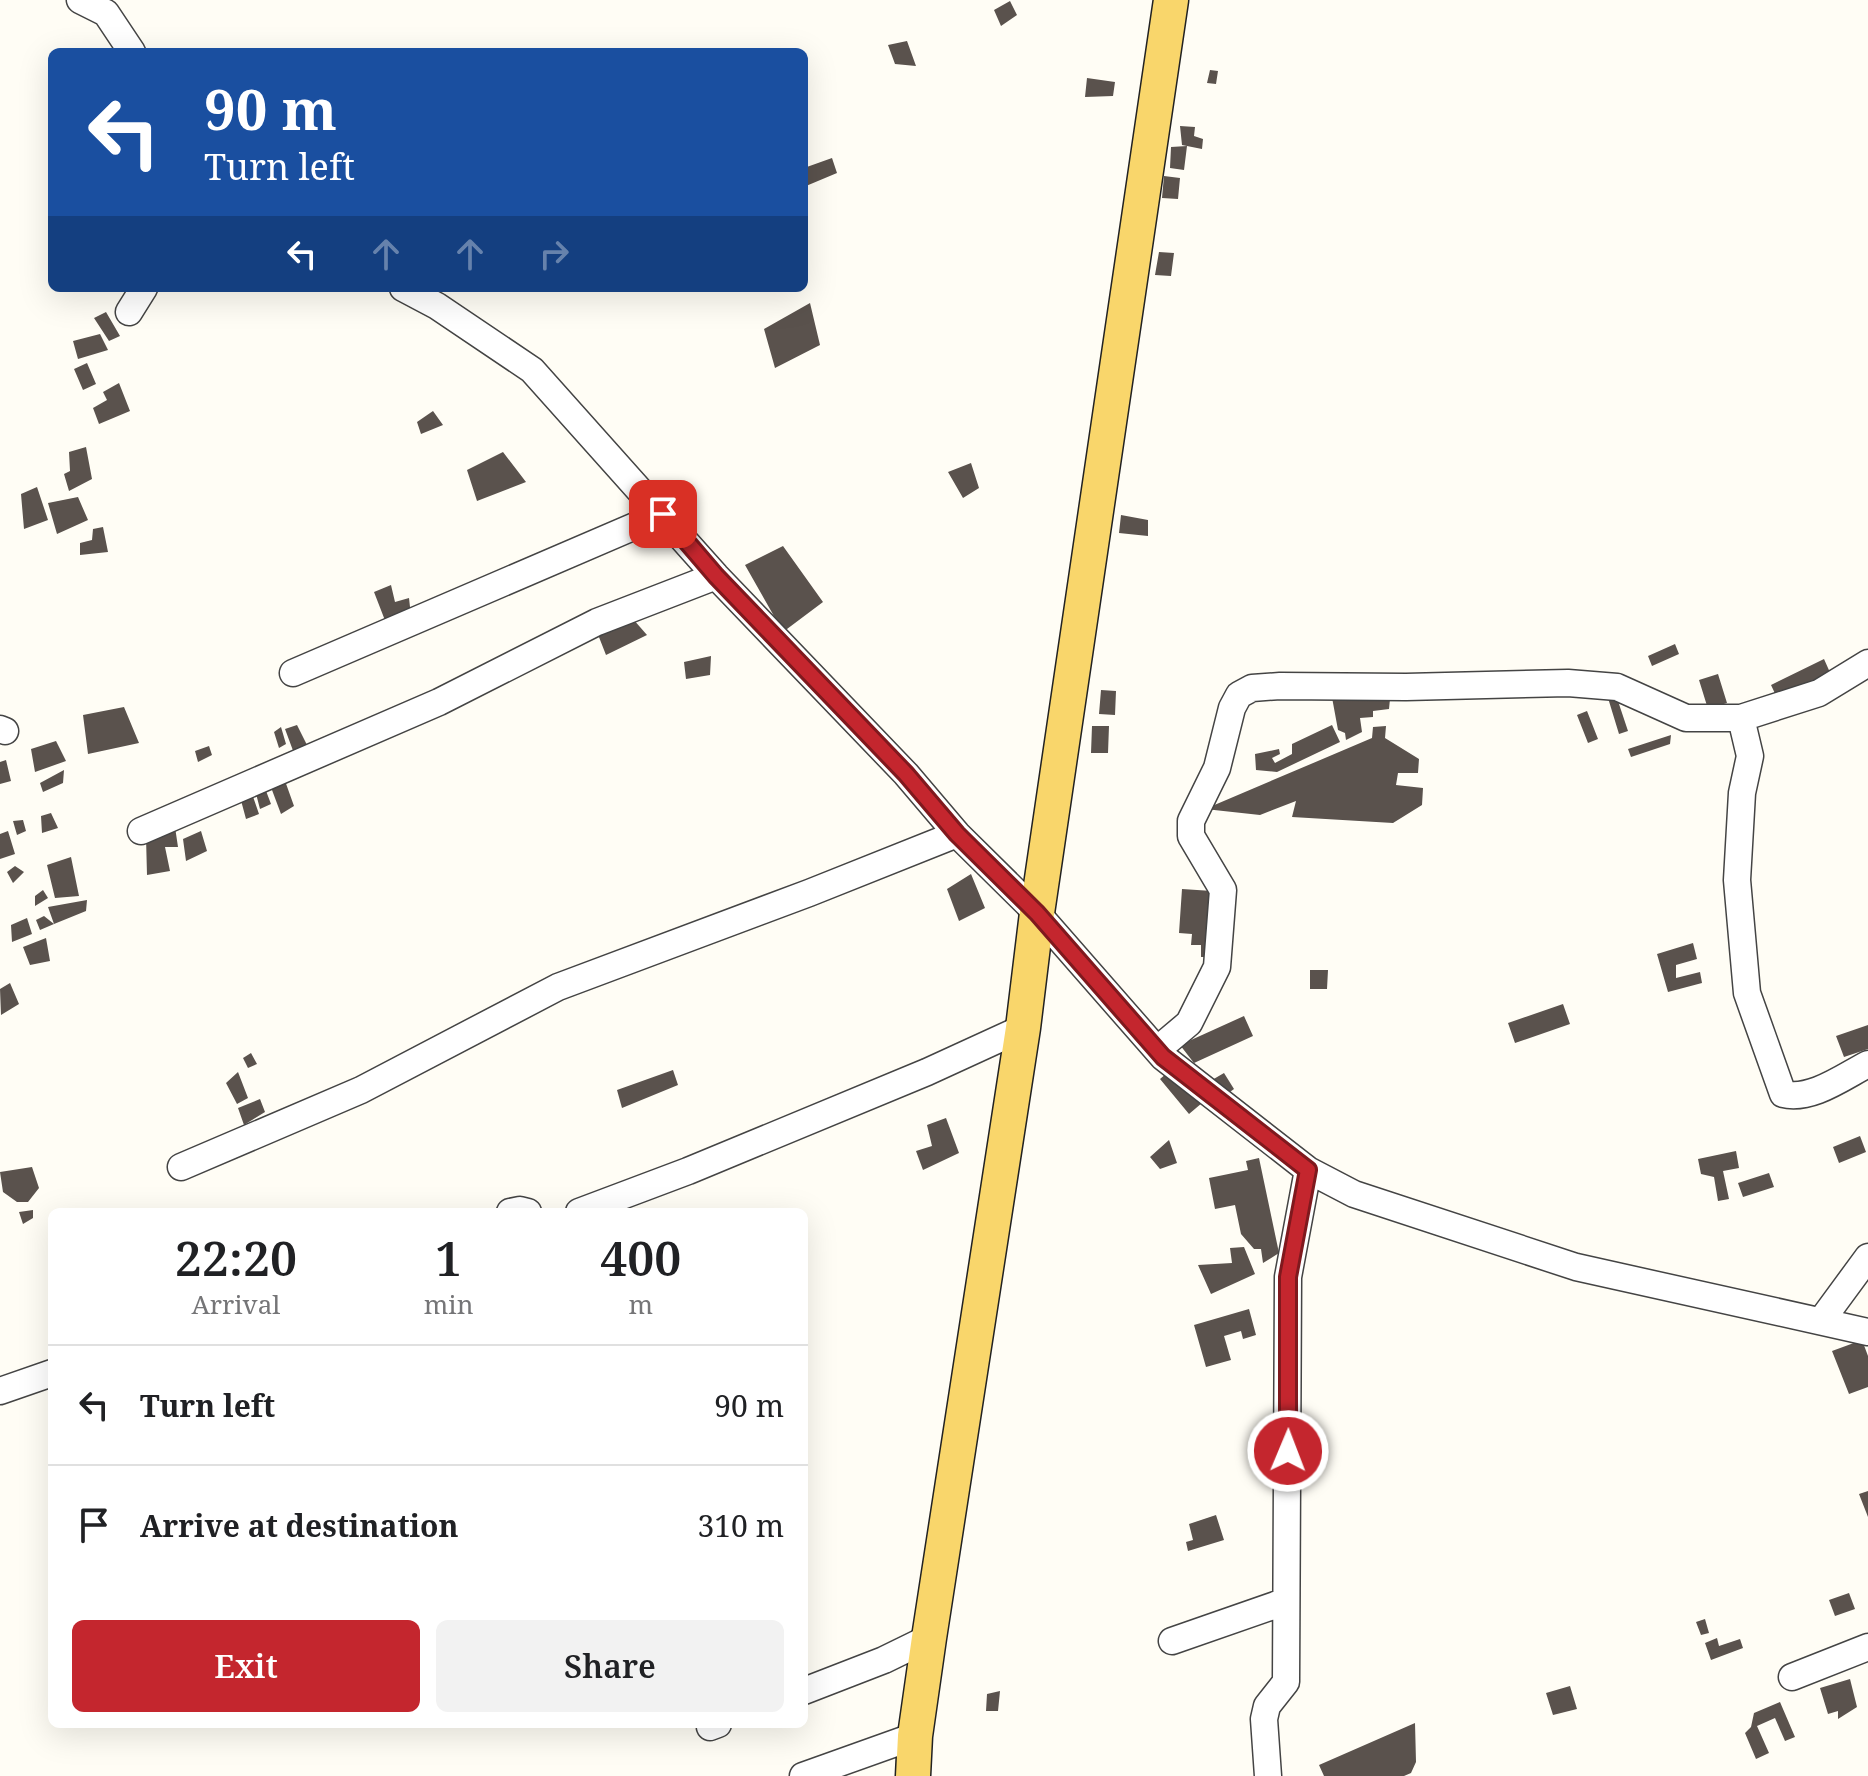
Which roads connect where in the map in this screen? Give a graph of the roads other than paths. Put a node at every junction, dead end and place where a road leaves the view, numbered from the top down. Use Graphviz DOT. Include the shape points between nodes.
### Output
graph roads {
  1 [pos="80,0"];
  2 [pos="1171,0"];
  3 [pos="129,48"];
  4 [pos="142,292"];
  5 [pos="411,292"];
  6 [pos="129,312"];
  7 [pos="663,514"];
  8 [pos="716,576"];
  9 [pos="1868,663"];
  10 [pos="293,673"];
  11 [pos="1741,718"];
  12 [pos="141,831"];
  13 [pos="957,834"];
  14 [pos="1037,913"];
  15 [pos="1023,1028"];
  16 [pos="1157,1050"];
  17 [pos="1868,1064"];
  18 [pos="181,1167"];
  19 [pos="1308,1170"];
  20 [pos="589,1208"];
  21 [pos="1868,1257"];
  22 [pos="1821,1321"];
  23 [pos="1868,1332"];
  24 [pos="48,1374"];
  25 [pos="0,1391"];
  26 [pos="1284,1602"];
  27 [pos="929,1638"];
  28 [pos="1172,1641"];
  29 [pos="1868,1647"];
  30 [pos="1792,1677"];
  31 [pos="808,1689"];
  32 [pos="915,1736"];
  33 [pos="803,1776"];
  34 [pos="913,1776"];
  35 [pos="1268,1776"];
  1 -- 3 [label="street" via="106,13"];
  2 -- 14 [label="main road"];
  4 -- 6 [label="street"];
  5 -- 7 [label="street" via="532,370"];
  7 -- 8 [label="street"];
  7 -- 10 [label="street"];
  8 -- 12 [label="street" via="597,622 439,702"];
  8 -- 13 [label="street"];
  9 -- 11 [label="street" via="1819,693"];
  11 -- 16 [label="street" via="1686,718 1617,687 1568,683 1280,686 1252,688 1239,695 1217,768 1191,821 1191,836 1223,890 1217,967 1189,1023"];
  11 -- 17 [label="street" via="1750,756 1742,793 1737,880 1747,993 1766,1052 1783,1094 1794,1097"];
  13 -- 14 [label="street"];
  13 -- 18 [label="street" via="558,987 361,1090"];
  14 -- 15 [label="main road"];
  14 -- 16 [label="street"];
  15 -- 20 [label="street"];
  15 -- 27 [label="main road"];
  16 -- 19 [label="street"];
  19 -- 22 [label="street" via="1354,1194 1576,1267"];
  19 -- 26 [label="street" via="1288,1277"];
  21 -- 22 [label="street"];
  22 -- 23 [label="street"];
  24 -- 25 [label="street"];
  26 -- 28 [label="street"];
  26 -- 35 [label="street" via="1286,1682 1267,1706 1264,1719"];
  27 -- 31 [label="street"];
  27 -- 32 [label="main road"];
  29 -- 30 [label="street"];
  32 -- 33 [label="street"];
  32 -- 34 [label="main road"];
}
